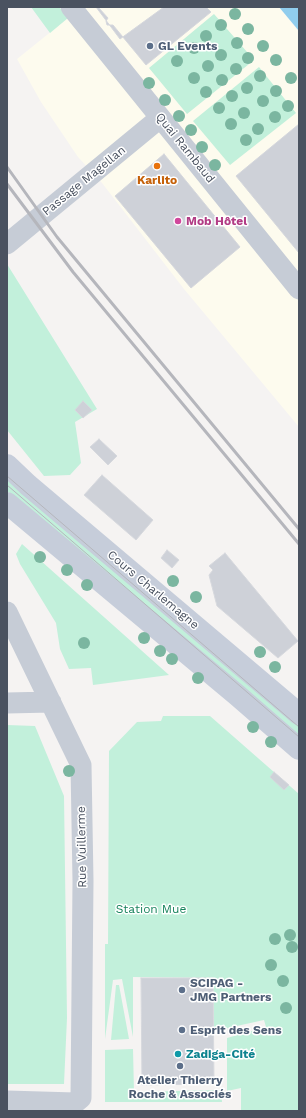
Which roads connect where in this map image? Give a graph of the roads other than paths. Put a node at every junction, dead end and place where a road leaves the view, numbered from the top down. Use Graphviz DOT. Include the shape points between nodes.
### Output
graph roads {
  1 [pos="71,7"];
  2 [pos="160,118"];
  3 [pos="7,244"];
  4 [pos="299,289"];
  5 [pos="7,465"];
  6 [pos="7,503"];
  7 [pos="7,612"];
  8 [pos="51,702"];
  9 [pos="7,703"];
  10 [pos="299,714"];
  11 [pos="299,749"];
  12 [pos="7,1101"];
  1 -- 2 [label="street, Quai Rambaud"];
  2 -- 3 [label="street, Passage Magellan"];
  2 -- 4 [label="street, Quai Rambaud"];
  5 -- 10 [label="street, Cours Charlemagne" via="28,486"];
  6 -- 11 [label="street"];
  7 -- 8 [label="street, Rue Vuillerme"];
  8 -- 9 [label="street"];
  8 -- 12 [label="street, Rue Vuillerme" via="80,765 83,881 81,1098 75,1103"];
}
